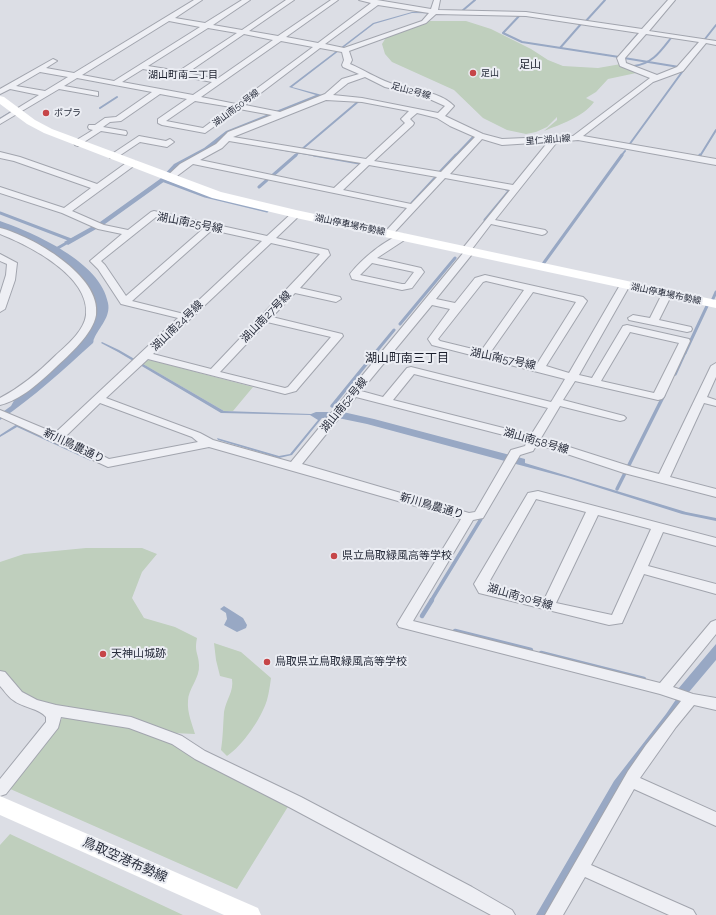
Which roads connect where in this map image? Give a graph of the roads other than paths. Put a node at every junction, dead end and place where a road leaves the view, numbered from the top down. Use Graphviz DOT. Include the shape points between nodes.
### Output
graph roads {
  1 [pos="199,0"];
  2 [pos="247,0"];
  3 [pos="291,0"];
  4 [pos="335,0"];
  5 [pos="362,0"];
  6 [pos="437,0"];
  7 [pos="672,0"];
  8 [pos="377,2"];
  9 [pos="434,12"];
  10 [pos="169,19"];
  11 [pos="206,25"];
  12 [pos="244,32"];
  13 [pos="644,32"];
  14 [pos="281,38"];
  15 [pos="704,41"];
  16 [pos="716,43"];
  17 [pos="321,45"];
  18 [pos="345,50"];
  19 [pos="53,61"];
  20 [pos="142,67"];
  21 [pos="39,69"];
  22 [pos="180,74"];
  23 [pos="366,74"];
  24 [pos="76,76"];
  25 [pos="655,77"];
  26 [pos="218,81"];
  27 [pos="116,83"];
  28 [pos="10,87"];
  29 [pos="58,87"];
  30 [pos="159,91"];
  31 [pos="0,92"];
  32 [pos="46,94"];
  33 [pos="95,94"];
  34 [pos="324,97"];
  35 [pos="195,98"];
  36 [pos="0,99"];
  37 [pos="238,107"];
  38 [pos="415,110"];
  39 [pos="18,112"];
  40 [pos="276,114"];
  41 [pos="440,116"];
  42 [pos="0,122"];
  43 [pos="92,127"];
  44 [pos="123,133"];
  45 [pos="480,136"];
  46 [pos="577,137"];
  47 [pos="227,138"];
  48 [pos="554,140"];
  49 [pos="170,142"];
  50 [pos="78,143"];
  51 [pos="0,155"];
  52 [pos="113,156"];
  53 [pos="193,161"];
  54 [pos="716,162"];
  55 [pos="132,163"];
  56 [pos="365,163"];
  57 [pos="444,175"];
  58 [pos="170,177"];
  59 [pos="99,188"];
  60 [pos="515,188"];
  61 [pos="0,190"];
  62 [pos="336,191"];
  63 [pos="413,207"];
  64 [pos="65,211"];
  65 [pos="296,214"];
  66 [pos="488,221"];
  67 [pos="210,227"];
  68 [pos="0,230"];
  69 [pos="542,232"];
  70 [pos="129,233"];
  71 [pos="389,233"];
  72 [pos="403,237"];
  73 [pos="268,240"];
  74 [pos="468,250"];
  75 [pos="0,257"];
  76 [pos="368,259"];
  77 [pos="625,285"];
  78 [pos="530,288"];
  79 [pos="292,289"];
  80 [pos="667,294"];
  81 [pos="336,298"];
  82 [pos="429,301"];
  83 [pos="125,302"];
  84 [pos="716,304"];
  85 [pos="456,307"];
  86 [pos="0,309"];
  87 [pos="185,317"];
  88 [pos="265,318"];
  89 [pos="632,318"];
  90 [pos="654,322"];
  91 [pos="687,329"];
  92 [pos="146,355"];
  93 [pos="483,355"];
  94 [pos="716,366"];
  95 [pos="540,368"];
  96 [pos="213,373"];
  97 [pos="572,377"];
  98 [pos="595,382"];
  99 [pos="354,393"];
  100 [pos="100,399"];
  101 [pos="700,399"];
  102 [pos="386,401"];
  103 [pos="0,402"];
  104 [pos="716,403"];
  105 [pos="555,404"];
  106 [pos="4,415"];
  107 [pos="620,418"];
  108 [pos="57,438"];
  109 [pos="534,439"];
  110 [pos="209,443"];
  111 [pos="294,466"];
  112 [pos="663,479"];
  113 [pos="716,494"];
  114 [pos="594,509"];
  115 [pos="469,517"];
  116 [pos="659,526"];
  117 [pos="716,542"];
  118 [pos="640,569"];
  119 [pos="716,589"];
  120 [pos="548,605"];
  121 [pos="716,624"];
  122 [pos="0,676"];
  123 [pos="663,689"];
  124 [pos="691,699"];
  125 [pos="716,704"];
  126 [pos="48,709"];
  127 [pos="631,781"];
  128 [pos="0,790"];
  129 [pos="0,805"];
  130 [pos="716,819"];
  131 [pos="582,868"];
  132 [pos="249,915"];
  133 [pos="506,915"];
  134 [pos="554,915"];
  135 [pos="687,915"];
  1 -- 10 [label="street"];
  2 -- 11 [label="street"];
  3 -- 12 [label="street"];
  4 -- 14 [label="street, 湖山南50号線"];
  5 -- 8 [label="street"];
  6 -- 9 [label="street"];
  7 -- 13 [label="street"];
  8 -- 9 [label="street"];
  8 -- 17 [label="street, 湖山南50号線"];
  9 -- 13 [label="street" via="526,14"];
  9 -- 18 [label="street" via="419,25"];
  10 -- 11 [label="street"];
  10 -- 24 [label="street"];
  11 -- 12 [label="street"];
  11 -- 20 [label="street"];
  12 -- 14 [label="street"];
  12 -- 22 [label="street"];
  13 -- 15 [label="street"];
  13 -- 25 [label="street" via="622,58 623,64"];
  14 -- 17 [label="street"];
  14 -- 26 [label="street, 湖山南50号線"];
  15 -- 16 [label="street"];
  15 -- 25 [label="street, 里仁湖山線" via="680,69"];
  17 -- 18 [label="street"];
  17 -- 37 [label="street, 湖山南50号線"];
  18 -- 23 [label="street, 足山2号線" via="348,60 346,65"];
  19 -- 21 [label="street"];
  20 -- 22 [label="street"];
  20 -- 27 [label="street"];
  21 -- 24 [label="street"];
  21 -- 28 [label="street"];
  22 -- 26 [label="street"];
  23 -- 34 [label="street" via="345,81"];
  23 -- 41 [label="street, 足山2号線" via="388,85 441,100 450,106"];
  24 -- 27 [label="street"];
  24 -- 29 [label="street"];
  25 -- 46 [label="street, 里仁湖山線"];
  26 -- 35 [label="street, 湖山南50号線"];
  27 -- 30 [label="street"];
  28 -- 31 [label="street"];
  28 -- 32 [label="street"];
  29 -- 32 [label="street"];
  29 -- 33 [label="street"];
  30 -- 35 [label="street"];
  30 -- 43 [label="street" via="118,119"];
  32 -- 39 [label="street"];
  34 -- 38 [label="street" via="362,100"];
  34 -- 40 [label="street"];
  35 -- 37 [label="street"];
  35 -- 37 [label="street, 湖山南50号線" via="161,121 162,123 205,131"];
  36 -- 39 [label="main road, 湖山停車場布勢線"];
  37 -- 40 [label="street"];
  38 -- 41 [label="street"];
  38 -- 56 [label="street" via="405,119 410,123"];
  39 -- 42 [label="street"];
  39 -- 50 [label="main road, 湖山停車場布勢線" via="48,131"];
  40 -- 47 [label="street"];
  41 -- 45 [label="street"];
  43 -- 44 [label="street"];
  43 -- 50 [label="street" via="98,130"];
  45 -- 48 [label="street, 里仁湖山線" via="507,142"];
  45 -- 57 [label="street"];
  46 -- 48 [label="street, 里仁湖山線"];
  46 -- 54 [label="street"];
  47 -- 53 [label="street" via="219,146"];
  47 -- 56 [label="street"];
  48 -- 60 [label="street, 湖山南52号線"];
  49 -- 52 [label="street" via="167,144 139,139"];
  50 -- 52 [label="main road, 湖山停車場布勢線"];
  51 -- 59 [label="street"];
  52 -- 55 [label="main road, 湖山停車場布勢線"];
  53 -- 58 [label="street"];
  53 -- 62 [label="street"];
  55 -- 58 [label="main road, 湖山停車場布勢線"];
  55 -- 59 [label="street"];
  56 -- 57 [label="street"];
  56 -- 62 [label="street"];
  57 -- 60 [label="street"];
  57 -- 63 [label="street"];
  58 -- 65 [label="main road, 湖山停車場布勢線" via="217,196"];
  59 -- 64 [label="street"];
  60 -- 66 [label="street, 湖山南52号線"];
  61 -- 64 [label="street"];
  62 -- 63 [label="street"];
  63 -- 71 [label="street"];
  64 -- 70 [label="street" via="98,226"];
  65 -- 71 [label="main road, 湖山停車場布勢線"];
  65 -- 73 [label="street, 湖山南24号線"];
  66 -- 69 [label="street"];
  66 -- 74 [label="street, 湖山南52号線"];
  67 -- 70 [label="street, 湖山南25号線" via="154,214"];
  67 -- 73 [label="street, 湖山南25号線"];
  67 -- 83 [label="street"];
  68 -- 103 [label="street" via="26,242 63,265 82,286 92,308 88,324 69,348 29,385"];
  70 -- 83 [label="street, 湖山南25号線" via="95,261 102,267"];
  71 -- 72 [label="main road, 湖山停車場布勢線"];
  72 -- 74 [label="main road, 湖山停車場布勢線"];
  72 -- 76 [label="street"];
  73 -- 79 [label="street, 湖山南27号線" via="326,252"];
  73 -- 87 [label="street, 湖山南24号線"];
  74 -- 77 [label="main road, 湖山停車場布勢線"];
  74 -- 82 [label="street, 湖山南52号線"];
  75 -- 86 [label="street" via="12,263 11,277"];
  76 -- 76 [label="street" via="355,274 356,277 402,287 408,286 419,272"];
  77 -- 80 [label="main road, 湖山停車場布勢線"];
  77 -- 97 [label="street"];
  78 -- 85 [label="street, 湖山南57号線" via="485,278 479,280"];
  78 -- 93 [label="street"];
  78 -- 95 [label="street, 湖山南57号線" via="582,301"];
  79 -- 81 [label="street"];
  79 -- 88 [label="street, 湖山南27号線"];
  80 -- 84 [label="main road, 湖山停車場布勢線"];
  80 -- 90 [label="street"];
  82 -- 85 [label="street"];
  82 -- 99 [label="street, 湖山南52号線"];
  83 -- 87 [label="street"];
  85 -- 93 [label="street, 湖山南57号線" via="433,339 436,344"];
  87 -- 92 [label="street, 湖山南24号線"];
  88 -- 96 [label="street, 湖山南27号線"];
  88 -- 96 [label="street" via="338,336 292,389 285,392"];
  89 -- 90 [label="street"];
  90 -- 91 [label="street"];
  92 -- 96 [label="street"];
  92 -- 100 [label="street, 湖山南24号線"];
  93 -- 95 [label="street, 湖山南57号線"];
  94 -- 101 [label="street"];
  95 -- 97 [label="street"];
  97 -- 98 [label="street"];
  97 -- 105 [label="street"];
  98 -- 98 [label="street" via="658,397 685,341 627,328"];
  99 -- 102 [label="street, 湖山南58号線"];
  99 -- 111 [label="street, 湖山南52号線"];
  100 -- 108 [label="street, 湖山南24号線"];
  100 -- 110 [label="street" via="196,435"];
  101 -- 104 [label="street"];
  101 -- 112 [label="street"];
  102 -- 105 [label="street" via="410,370"];
  102 -- 109 [label="street, 湖山南58号線"];
  105 -- 107 [label="street"];
  105 -- 109 [label="street"];
  106 -- 108 [label="street, 新川鳥農通り"];
  108 -- 110 [label="street, 新川鳥農通り" via="108,463"];
  109 -- 112 [label="street, 湖山南58号線"];
  109 -- 115 [label="street" via="529,448 515,453 479,515"];
  110 -- 111 [label="street, 新川鳥農通り"];
  111 -- 115 [label="street, 新川鳥農通り"];
  112 -- 113 [label="street, 湖山南58号線"];
  114 -- 116 [label="street, 湖山南30号線"];
  114 -- 120 [label="street"];
  114 -- 120 [label="street, 湖山南30号線" via="538,495 532,496 481,584 484,590"];
  115 -- 123 [label="street, 新川鳥農通り" via="404,624"];
  116 -- 117 [label="street, 湖山南30号線"];
  116 -- 118 [label="street, 湖山南30号線"];
  118 -- 119 [label="street"];
  118 -- 120 [label="street, 湖山南30号線" via="617,620"];
  121 -- 123 [label="street"];
  122 -- 126 [label="street" via="17,696"];
  123 -- 124 [label="street"];
  124 -- 125 [label="street"];
  124 -- 127 [label="street" via="661,735"];
  126 -- 128 [label="street" via="54,716 53,724"];
  126 -- 133 [label="street" via="131,723 177,740 200,755 296,802"];
  127 -- 130 [label="street"];
  127 -- 131 [label="street"];
  129 -- 132 [label="main road, 鳥取空港布勢線"];
  131 -- 134 [label="street"];
  131 -- 135 [label="street"];
}
